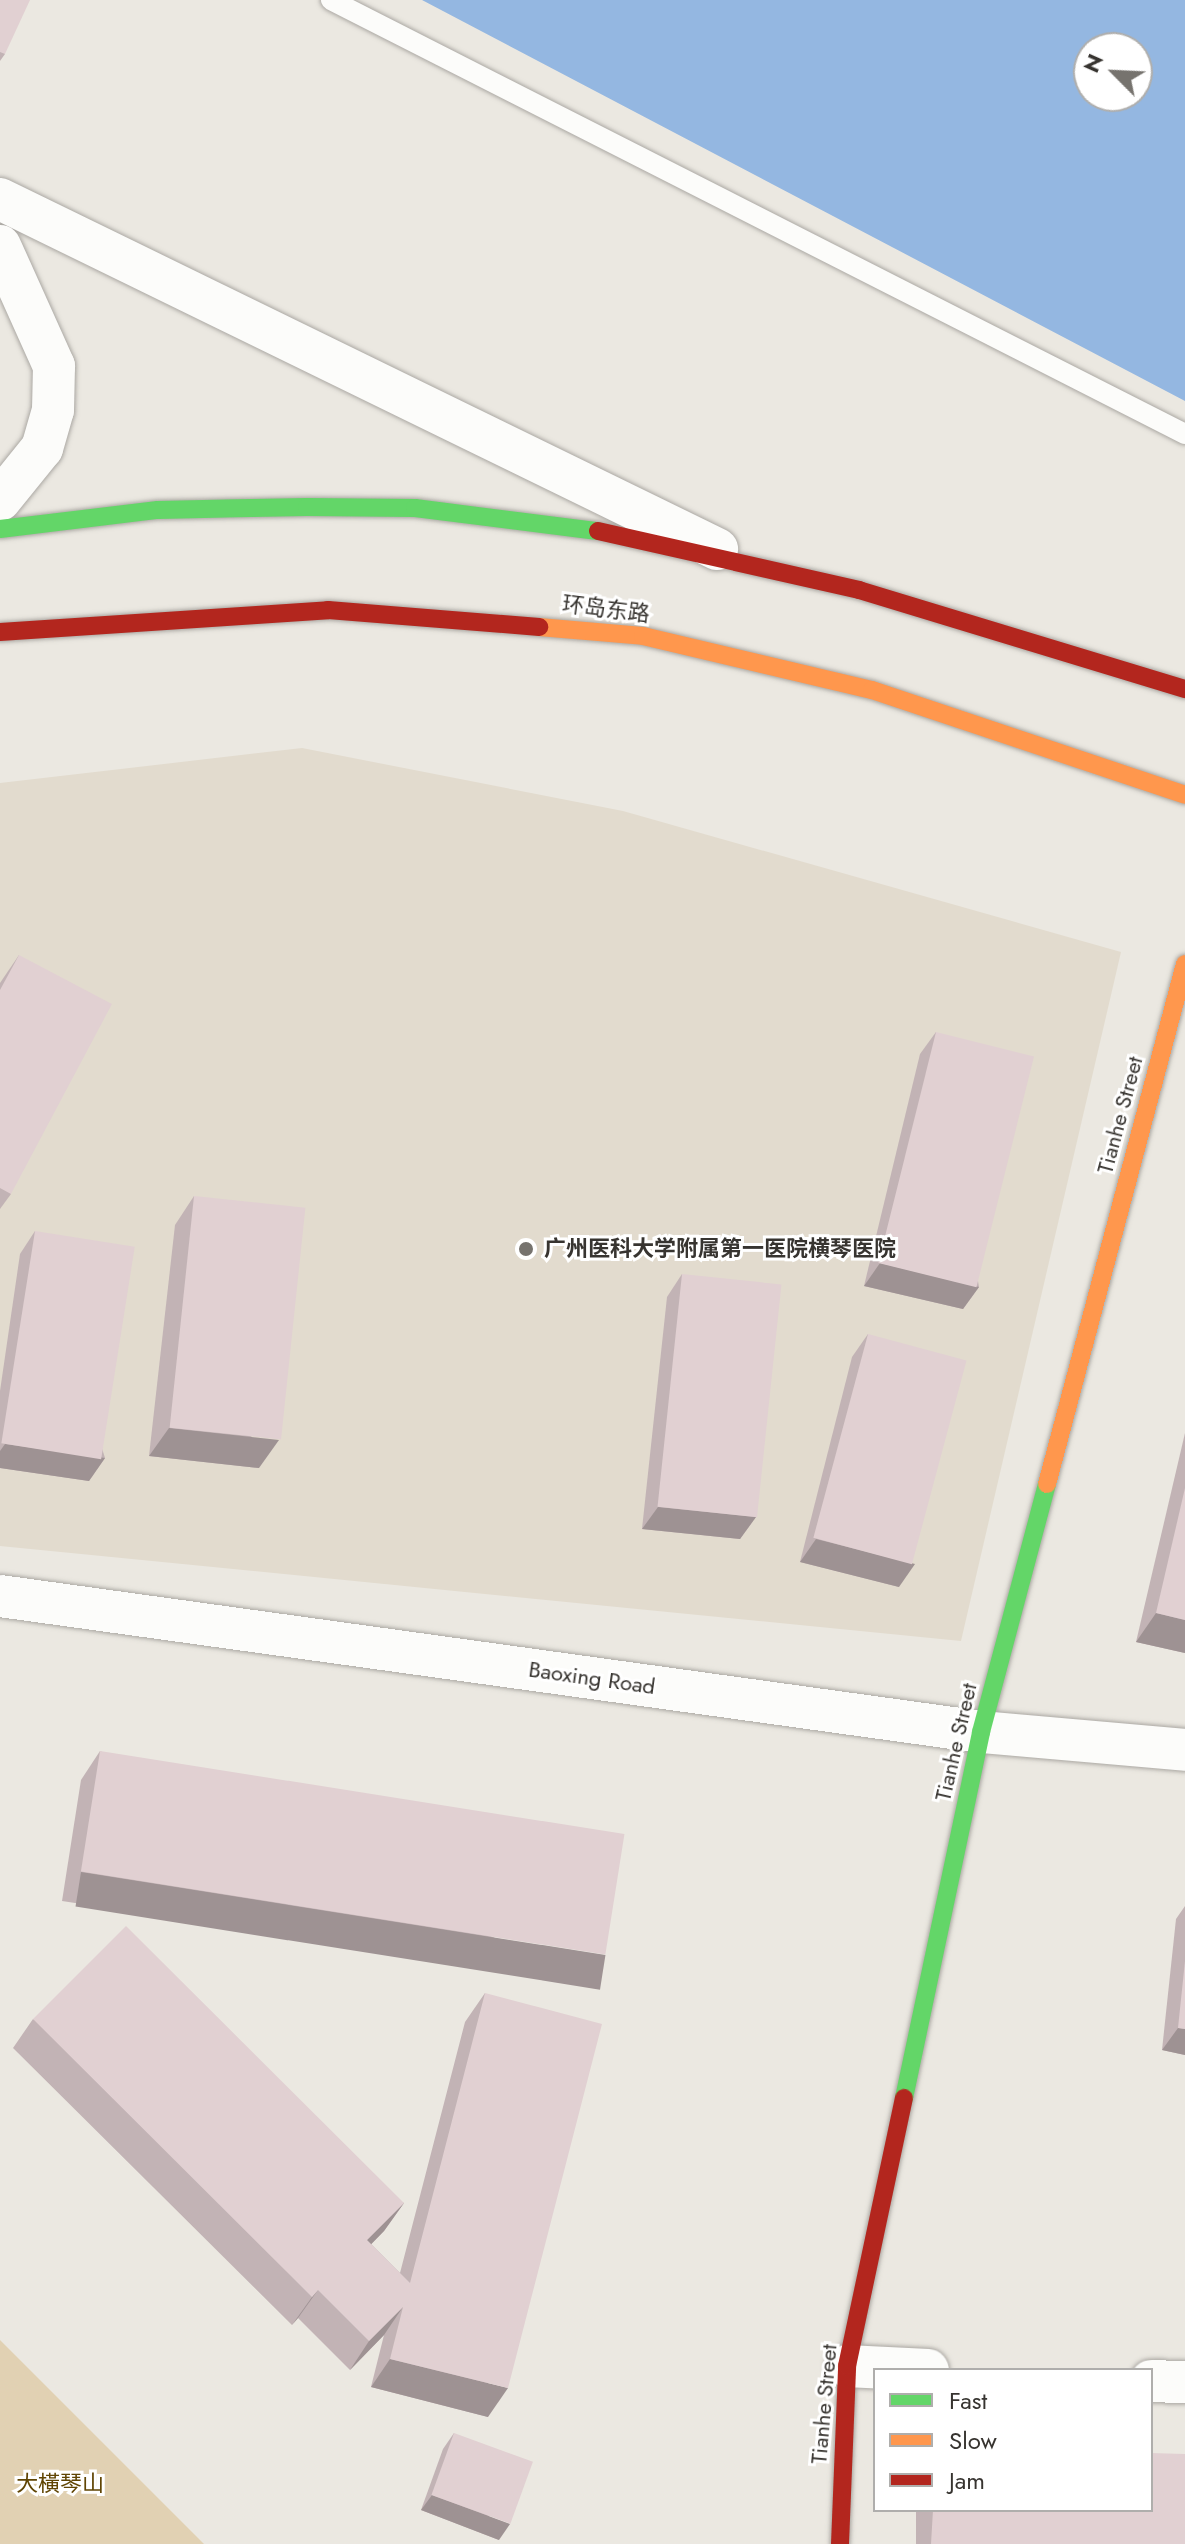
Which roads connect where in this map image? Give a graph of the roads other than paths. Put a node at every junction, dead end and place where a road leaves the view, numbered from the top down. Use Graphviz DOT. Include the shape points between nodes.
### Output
graph roads {
  1 [pos="331,0"];
  2 [pos="0,199"];
  3 [pos="0,246"];
  4 [pos="1185,434"];
  5 [pos="0,500"];
  6 [pos="0,529"];
  7 [pos="736,558"];
  8 [pos="0,632"];
  9 [pos="1185,689"];
  10 [pos="1185,795"];
  11 [pos="1185,964"];
  12 [pos="0,1596"];
  13 [pos="981,1732"];
  14 [pos="1185,1750"];
  15 [pos="847,2366"];
  16 [pos="888,2368"];
  17 [pos="1153,2381"];
  18 [pos="1185,2382"];
  19 [pos="840,2544"];
  1 -- 4 [label="lane"];
  2 -- 7 [label="street"];
  3 -- 5 [label="street" via="54,366 53,410 42,448"];
  6 -- 7 [label="main road" via="158,510 415,508 561,523"];
  7 -- 9 [label="main road"];
  8 -- 10 [label="main road, 环岛东路" via="170,615 328,610 643,636 872,690"];
  11 -- 13 [label="main road, Tianhe Street"];
  12 -- 13 [label="street, Baoxing Road"];
  13 -- 14 [label="street, Baoxing Road"];
  13 -- 15 [label="main road, Tianhe Street"];
  15 -- 16 [label="street"];
  15 -- 19 [label="main road, Tianhe Street"];
  17 -- 18 [label="street"];
}
